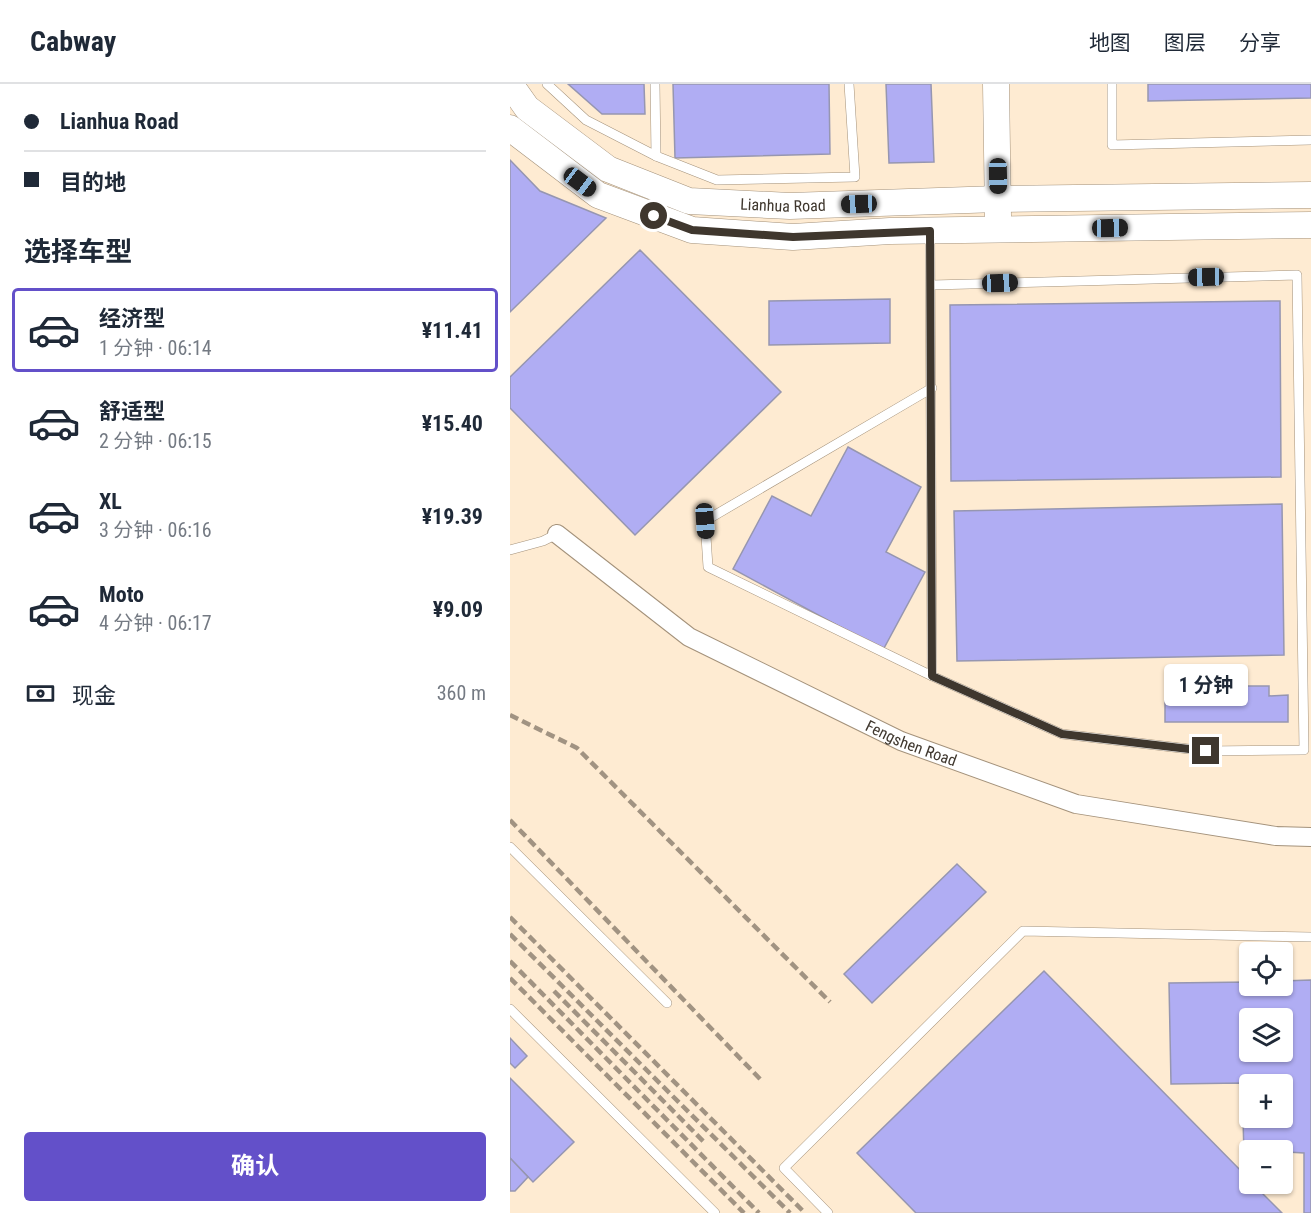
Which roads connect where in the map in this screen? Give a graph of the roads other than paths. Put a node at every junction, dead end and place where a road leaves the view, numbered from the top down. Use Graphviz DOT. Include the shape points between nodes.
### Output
graph roads {
  1 [pos="510,84"];
  2 [pos="547,84"];
  3 [pos="655,84"];
  4 [pos="849,84"];
  5 [pos="996,84"];
  6 [pos="1112,84"];
  7 [pos="510,128"];
  8 [pos="1311,140"];
  9 [pos="656,156"];
  10 [pos="1311,195"];
  11 [pos="998,199"];
  12 [pos="1311,225"];
  13 [pos="999,229"];
  14 [pos="930,231"];
  15 [pos="932,285"];
  16 [pos="932,388"];
  17 [pos="1306,488"];
  18 [pos="557,534"];
  19 [pos="510,550"];
  20 [pos="932,676"];
  21 [pos="1308,750"];
  22 [pos="1311,837"];
  23 [pos="510,847"];
  24 [pos="1311,937"];
  25 [pos="667,1003"];
  26 [pos="510,1009"];
  27 [pos="715,1213"];
  28 [pos="828,1213"];
  1 -- 11 [label="street, Lianhua Road" via="527,108 608,169 689,201 790,206"];
  2 -- 9 [label="lane" via="586,120"];
  3 -- 9 [label="lane"];
  4 -- 9 [label="lane" via="855,177 717,180"];
  5 -- 11 [label="street"];
  6 -- 8 [label="lane" via="1113,145"];
  7 -- 14 [label="street, Lianhua Road" via="598,195 692,230 793,237"];
  10 -- 11 [label="street, Lianhua Road"];
  11 -- 13 [label="street"];
  12 -- 13 [label="street, Lianhua Road"];
  13 -- 14 [label="street, Lianhua Road"];
  14 -- 15 [label="lane"];
  15 -- 16 [label="lane"];
  15 -- 17 [label="lane" via="1297,275"];
  16 -- 20 [label="lane"];
  16 -- 20 [label="lane" via="705,521 708,567"];
  17 -- 21 [label="lane"];
  18 -- 19 [label="lane"];
  18 -- 22 [label="street, Fengshen Road" via="689,637 901,741 1076,804 1276,837"];
  20 -- 21 [label="lane" via="1062,734 1206,751"];
  23 -- 25 [label="lane"];
  24 -- 28 [label="lane" via="1023,931 784,1168"];
  26 -- 27 [label="lane"];
}
